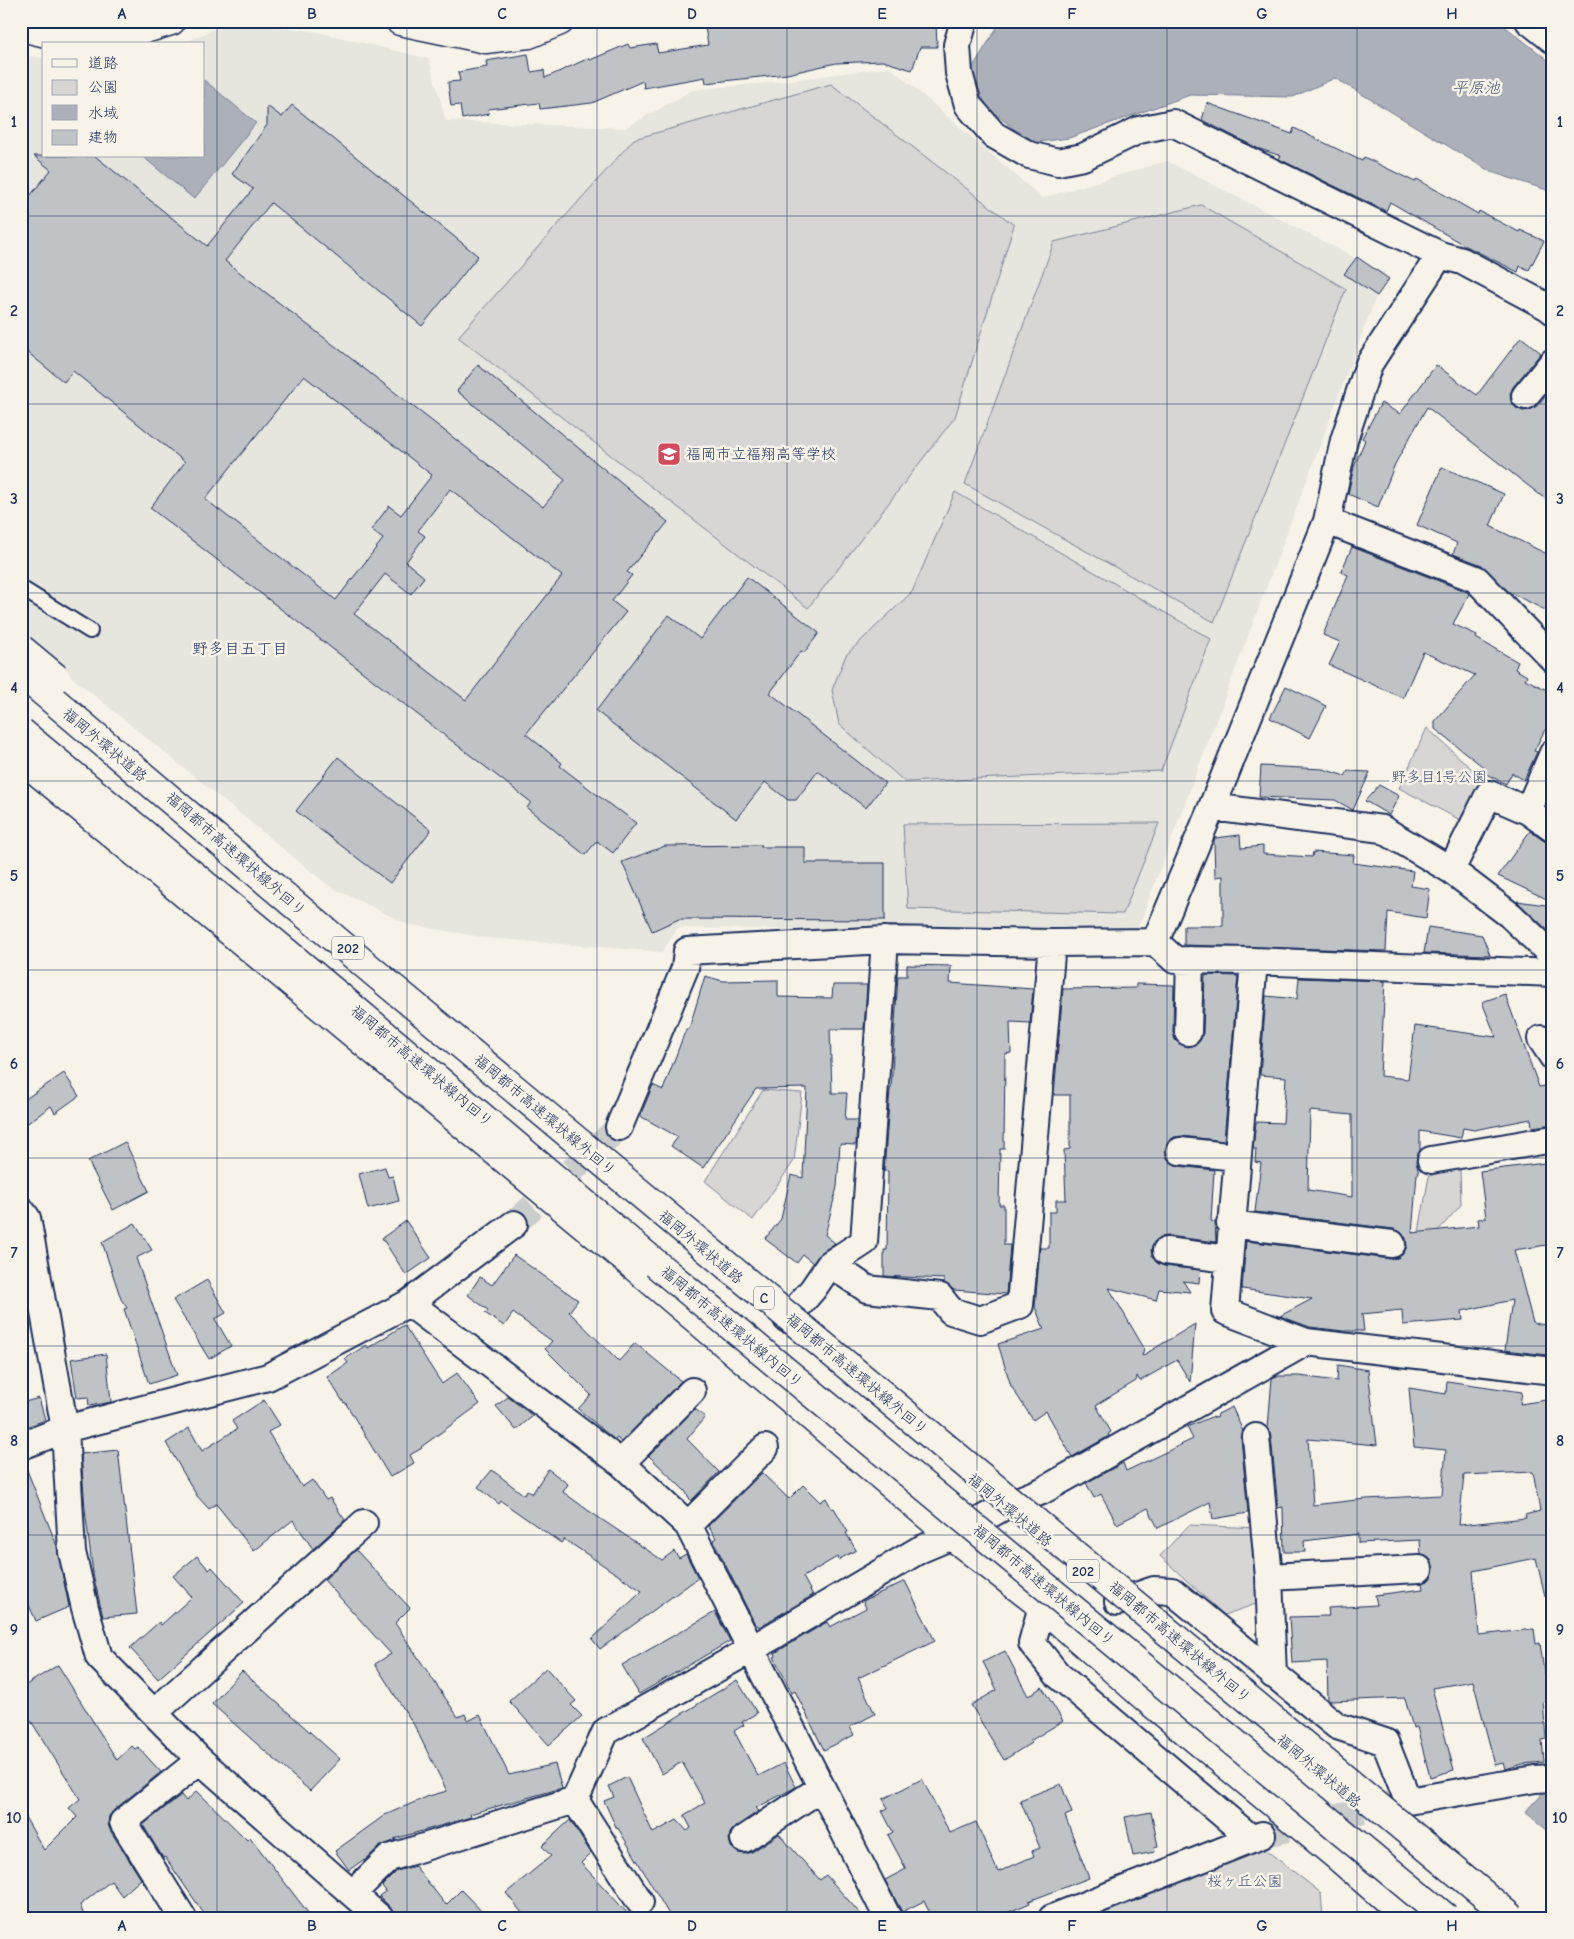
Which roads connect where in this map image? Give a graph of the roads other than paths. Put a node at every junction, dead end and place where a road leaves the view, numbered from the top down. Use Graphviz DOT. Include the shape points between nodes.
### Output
graph roads {
  1 [pos="171,21"];
  2 [pos="400,21"];
  3 [pos="560,21"];
  4 [pos="964,21"];
  5 [pos="1529,21"];
  6 [pos="21,27"];
  7 [pos="1553,40"];
  8 [pos="1440,255"];
  9 [pos="1553,311"];
  10 [pos="1553,362"];
  11 [pos="1525,396"];
  12 [pos="1327,521"];
  13 [pos="21,588"];
  14 [pos="90,631"];
  15 [pos="21,649"];
  16 [pos="1553,659"];
  17 [pos="21,674"];
  18 [pos="21,732"];
  19 [pos="1553,754"];
  20 [pos="21,758"];
  21 [pos="1212,807"];
  22 [pos="1528,812"];
  23 [pos="1553,829"];
  24 [pos="1451,870"];
  25 [pos="886,940"];
  26 [pos="1155,942"];
  27 [pos="1052,943"];
  28 [pos="1553,956"];
  29 [pos="1190,960"];
  30 [pos="1254,961"];
  31 [pos="375,973"];
  32 [pos="1553,973"];
  33 [pos="1188,1032"];
  34 [pos="619,1127"];
  35 [pos="1553,1139"];
  36 [pos="1180,1151"];
  37 [pos="1237,1156"];
  38 [pos="1431,1160"];
  39 [pos="21,1210"];
  40 [pos="514,1224"];
  41 [pos="1230,1224"];
  42 [pos="1392,1244"];
  43 [pos="1166,1251"];
  44 [pos="1228,1259"];
  45 [pos="830,1264"];
  46 [pos="409,1303"];
  47 [pos="787,1319"];
  48 [pos="1306,1342"];
  49 [pos="1553,1371"];
  50 [pos="692,1391"];
  51 [pos="64,1429"];
  52 [pos="1256,1437"];
  53 [pos="21,1446"];
  54 [pos="765,1448"];
  55 [pos="621,1463"];
  56 [pos="1007,1505"];
  57 [pos="364,1523"];
  58 [pos="688,1525"];
  59 [pos="952,1536"];
  60 [pos="1419,1569"];
  61 [pos="1268,1577"];
  62 [pos="1118,1602"];
  63 [pos="1042,1606"];
  64 [pos="750,1650"];
  65 [pos="1273,1675"];
  66 [pos="154,1713"];
  67 [pos="200,1760"];
  68 [pos="1553,1778"];
  69 [pos="821,1788"];
  70 [pos="575,1800"];
  71 [pos="744,1839"];
  72 [pos="353,1893"];
  73 [pos="640,1902"];
  74 [pos="183,1918"];
  75 [pos="380,1918"];
  76 [pos="888,1918"];
  77 [pos="1052,1918"];
  78 [pos="1408,1918"];
  79 [pos="1446,1918"];
  80 [pos="1494,1918"];
  81 [pos="1512,1918"];
  1 -- 6 [label="main road" via="117,38 58,36"];
  2 -- 3 [label="main road" via="486,38 529,34"];
  4 -- 8 [label="street" via="957,46 959,73 968,105 994,135 1029,155 1058,162 1083,157 1139,130 1173,123"];
  5 -- 7 [label="street"];
  8 -- 9 [label="street" via="1462,261"];
  8 -- 12 [label="street" via="1369,364 1344,440"];
  10 -- 11 [label="street"];
  12 -- 16 [label="street" via="1476,579"];
  12 -- 21 [label="street"];
  13 -- 14 [label="lane"];
  15 -- 31 [label="main road, bridge" via="170,775 277,873"];
  17 -- 31 [label="main road, 福岡都市高速環状線外回り / C, bridge"];
  17 -- 47 [label="main road, 福岡外環状道路 / 202, bridge"];
  18 -- 79 [label="main road, 福岡都市高速環状線内回り, bridge" via="662,1269"];
  19 -- 22 [label="street"];
  20 -- 59 [label="main road, bridge"];
  21 -- 24 [label="street" via="1382,829"];
  21 -- 26 [label="street"];
  22 -- 23 [label="street"];
  22 -- 24 [label="street" via="1489,794"];
  24 -- 28 [label="street" via="1510,915"];
  25 -- 27 [label="street"];
  25 -- 34 [label="street" via="687,951 685,968"];
  25 -- 45 [label="street" via="864,1242"];
  26 -- 27 [label="street"];
  26 -- 29 [label="street" via="1175,960"];
  27 -- 45 [label="street" via="1020,1305 980,1320 950,1311 940,1297 867,1289"];
  29 -- 30 [label="street"];
  29 -- 33 [label="street"];
  30 -- 32 [label="street"];
  30 -- 37 [label="street"];
  31 -- 81 [label="main road, 福岡都市高速環状線外回り / C, bridge"];
  35 -- 38 [label="street"];
  36 -- 37 [label="street"];
  37 -- 41 [label="street"];
  39 -- 51 [label="street" via="27,1218"];
  40 -- 46 [label="street"];
  41 -- 42 [label="street"];
  41 -- 44 [label="street"];
  43 -- 44 [label="street"];
  44 -- 48 [label="street" via="1225,1311"];
  45 -- 47 [label="street"];
  46 -- 51 [label="street" via="268,1377"];
  46 -- 55 [label="street"];
  47 -- 56 [label="main road, 福岡外環状道路 / 202"];
  48 -- 49 [label="street"];
  48 -- 56 [label="street" via="1042,1491"];
  50 -- 55 [label="street"];
  51 -- 53 [label="street"];
  51 -- 66 [label="street" via="72,1552 99,1657"];
  52 -- 61 [label="street"];
  54 -- 58 [label="street"];
  55 -- 58 [label="street"];
  56 -- 59 [label="street"];
  56 -- 62 [label="main road, 福岡外環状道路 / 202"];
  57 -- 66 [label="street"];
  58 -- 64 [label="street"];
  59 -- 63 [label="main road"];
  59 -- 64 [label="street" via="920,1550"];
  60 -- 61 [label="street"];
  61 -- 65 [label="street"];
  62 -- 65 [label="street" via="1154,1590 1172,1591"];
  62 -- 80 [label="main road, 福岡外環状道路 / 202"];
  63 -- 77 [label="street" via="1032,1643 1057,1674 1257,1837"];
  63 -- 78 [label="main road" via="1146,1698"];
  64 -- 69 [label="street"];
  64 -- 70 [label="street" via="606,1731"];
  65 -- 68 [label="street" via="1336,1726 1384,1742 1408,1801"];
  66 -- 67 [label="street"];
  67 -- 72 [label="street"];
  67 -- 74 [label="street" via="123,1822"];
  69 -- 71 [label="street"];
  69 -- 76 [label="street"];
  70 -- 72 [label="street" via="388,1858"];
  70 -- 73 [label="street"];
  72 -- 75 [label="street"];
}
